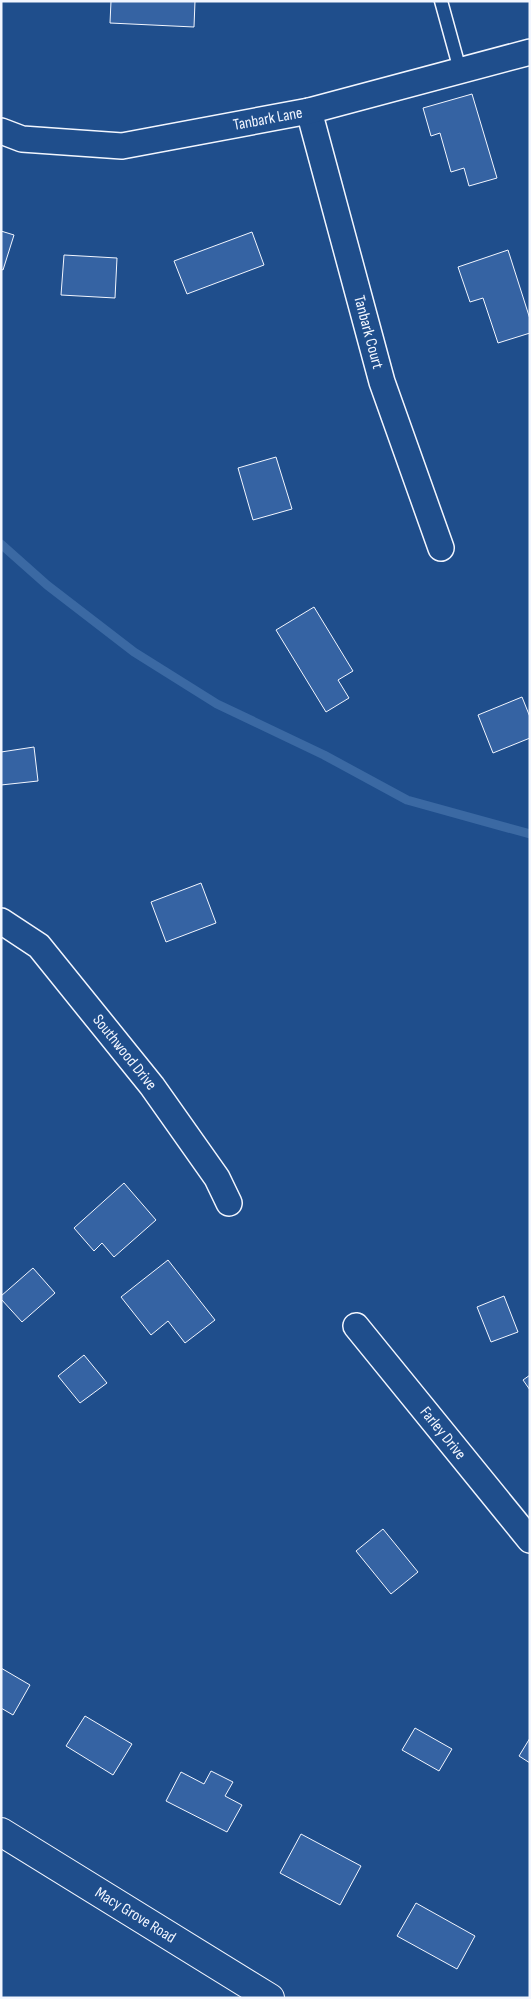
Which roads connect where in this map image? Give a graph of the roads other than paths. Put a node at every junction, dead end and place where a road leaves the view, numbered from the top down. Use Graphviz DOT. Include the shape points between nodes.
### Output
graph roads {
  1 [pos="441,1"];
  2 [pos="530,52"];
  3 [pos="460,70"];
  4 [pos="309,110"];
  5 [pos="1,131"];
  6 [pos="440,548"];
  7 [pos="1,921"];
  8 [pos="229,1203"];
  9 [pos="356,1326"];
  10 [pos="530,1540"];
  11 [pos="1,1832"];
  12 [pos="270,1998"];
  1 -- 3 [label="lane"];
  2 -- 3 [label="street, Tanbark Lane"];
  3 -- 4 [label="street, Tanbark Lane"];
  4 -- 5 [label="street, Tanbark Lane" via="122,146 22,139"];
  4 -- 6 [label="street, Tanbark Court" via="382,382"];
  7 -- 8 [label="street, Southwood Drive" via="39,946 152,1086 217,1178"];
  9 -- 10 [label="street, Farley Drive"];
  11 -- 12 [label="main road, Macy Grove Road"];
}
